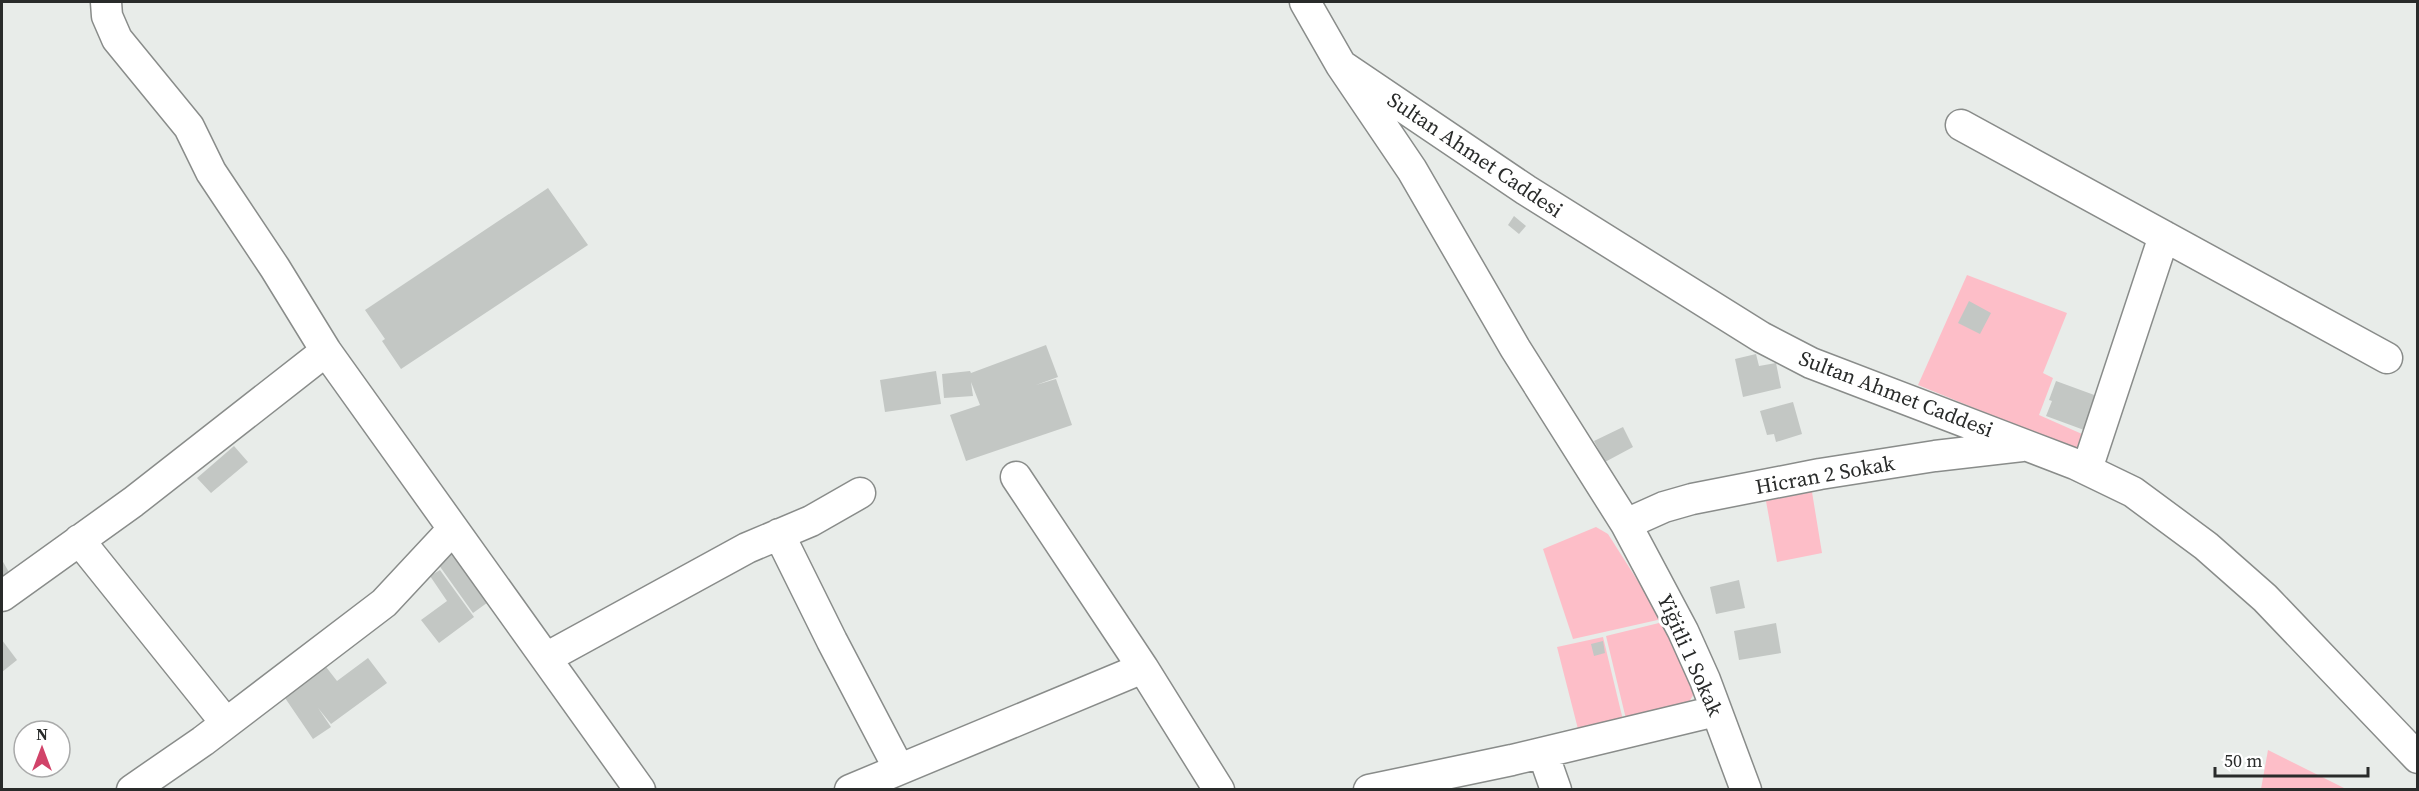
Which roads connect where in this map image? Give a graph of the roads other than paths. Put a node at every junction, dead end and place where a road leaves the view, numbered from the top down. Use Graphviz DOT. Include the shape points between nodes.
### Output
graph roads {
  1 [pos="106,2"];
  2 [pos="1305,2"];
  3 [pos="1341,65"];
  4 [pos="1961,125"];
  5 [pos="2164,236"];
  6 [pos="326,351"];
  7 [pos="2387,358"];
  8 [pos="2028,445"];
  9 [pos="2087,469"];
  10 [pos="1016,477"];
  11 [pos="860,493"];
  12 [pos="1626,524"];
  13 [pos="453,529"];
  14 [pos="779,534"];
  15 [pos="80,540"];
  16 [pos="2,596"];
  17 [pos="546,658"];
  18 [pos="1143,668"];
  19 [pos="1716,711"];
  20 [pos="226,723"];
  21 [pos="1543,753"];
  22 [pos="2418,759"];
  23 [pos="899,769"];
  24 [pos="132,789"];
  25 [pos="640,789"];
  26 [pos="850,789"];
  27 [pos="1219,789"];
  28 [pos="1369,789"];
  29 [pos="1556,789"];
  30 [pos="1746,789"];
  1 -- 6 [label="street" via="117,39 189,127 211,172"];
  2 -- 3 [label="street, Yiğitli 1 Sokak"];
  3 -- 8 [label="street, Sultan Ahmet Caddesi" via="1526,190 1761,337 1811,363"];
  3 -- 12 [label="street, Yiğitli 1 Sokak" via="1412,170 1515,348"];
  4 -- 5 [label="street"];
  5 -- 7 [label="street"];
  5 -- 9 [label="street"];
  6 -- 13 [label="street"];
  6 -- 15 [label="street"];
  8 -- 9 [label="street, Sultan Ahmet Caddesi"];
  8 -- 12 [label="street, Hicran 2 Sokak" via="1889,463 1692,499"];
  9 -- 22 [label="street, Sultan Ahmet Caddesi" via="2133,492 2206,546 2265,598"];
  10 -- 18 [label="street"];
  11 -- 14 [label="street"];
  12 -- 19 [label="street, Yiğitli 1 Sokak" via="1683,631"];
  13 -- 17 [label="street"];
  13 -- 20 [label="street" via="384,603"];
  14 -- 17 [label="street"];
  14 -- 23 [label="street"];
  15 -- 16 [label="street"];
  15 -- 20 [label="street"];
  17 -- 25 [label="street"];
  18 -- 23 [label="street"];
  18 -- 27 [label="street"];
  19 -- 21 [label="street"];
  19 -- 30 [label="street, Yiğitli 1 Sokak"];
  20 -- 24 [label="street"];
  21 -- 28 [label="street"];
  21 -- 29 [label="street"];
  23 -- 26 [label="street"];
}
